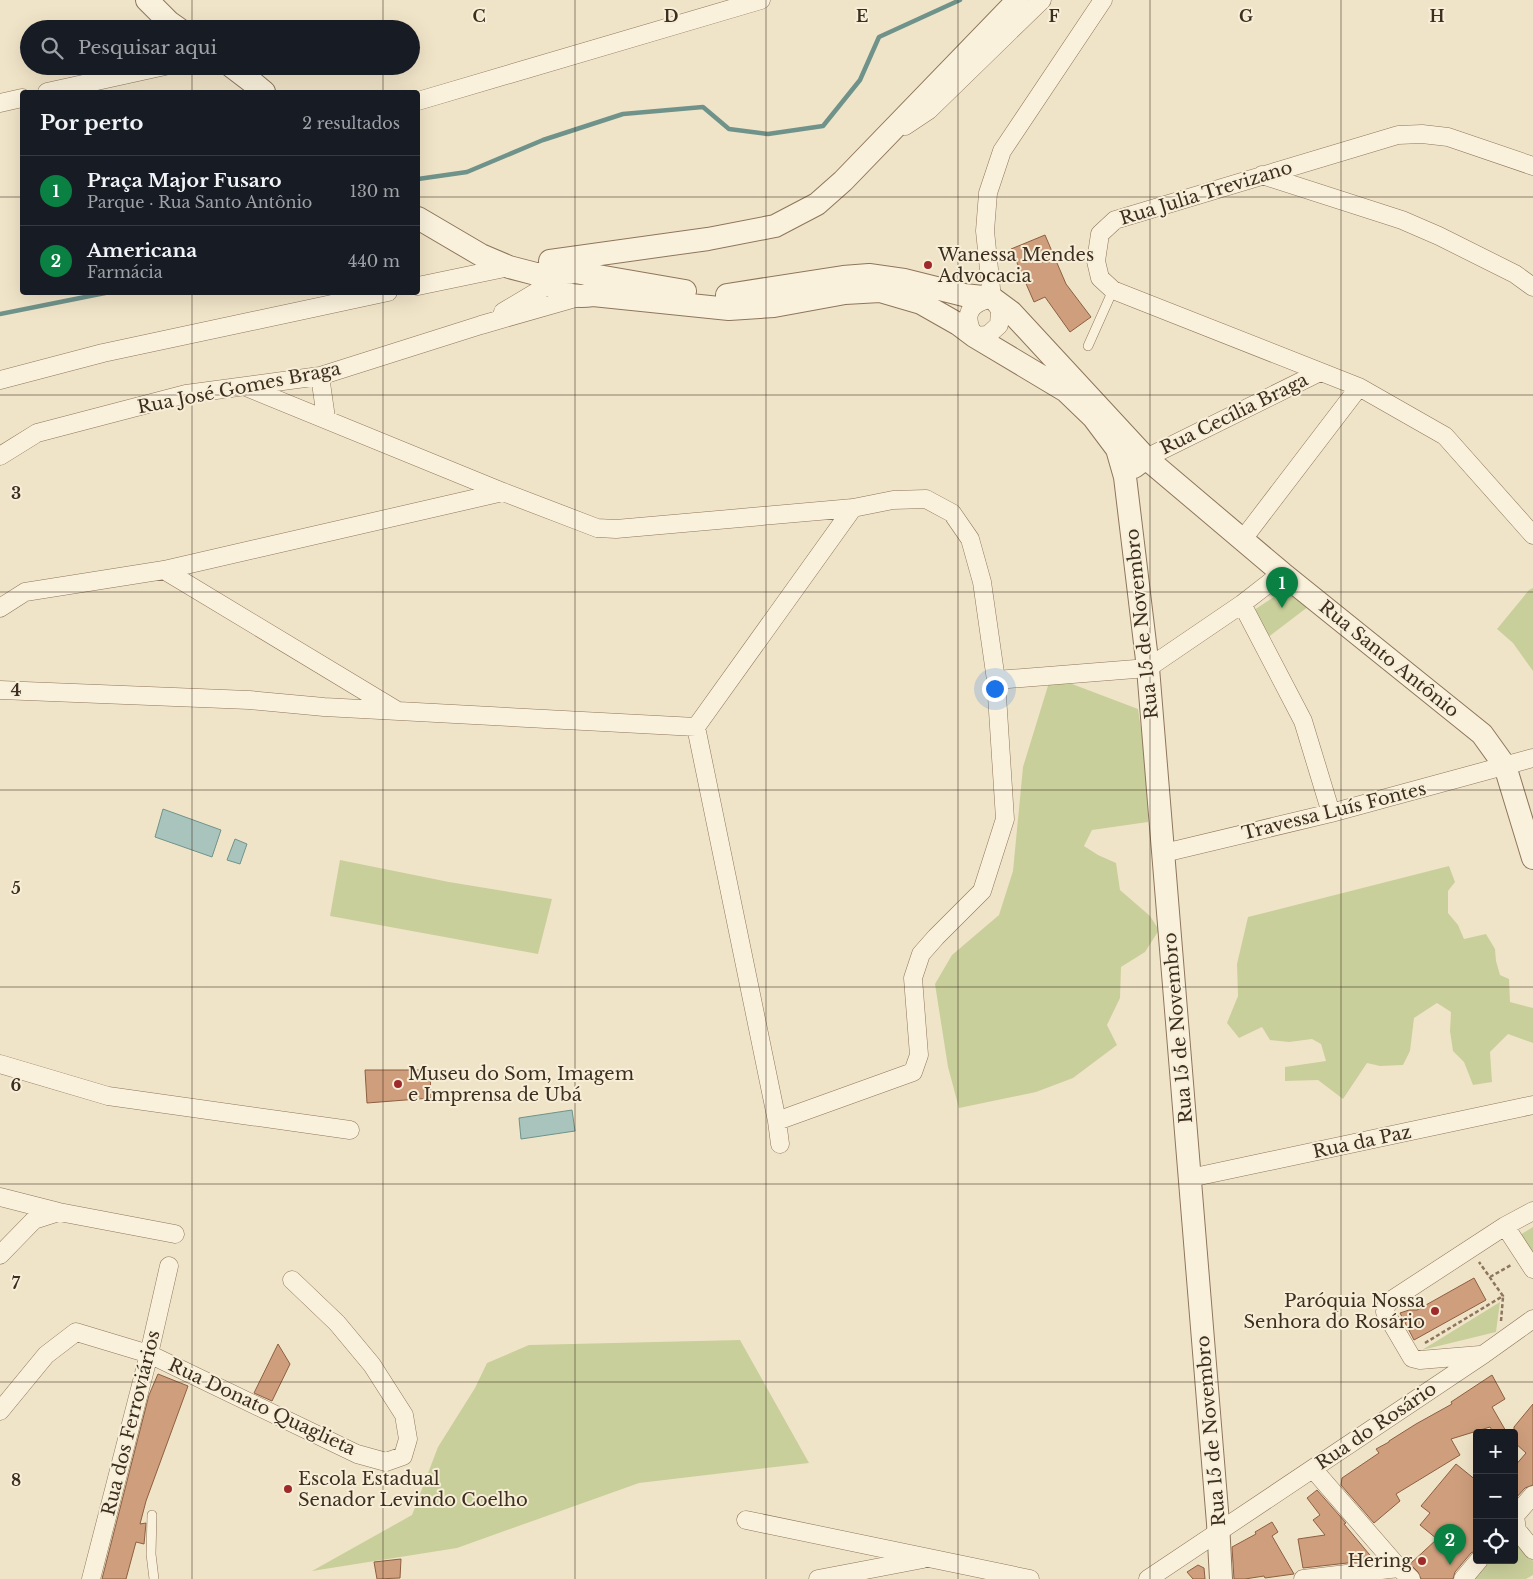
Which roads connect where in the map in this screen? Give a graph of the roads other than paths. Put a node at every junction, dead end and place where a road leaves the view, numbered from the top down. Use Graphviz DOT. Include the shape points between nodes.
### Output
graph roads {
  1 [pos="147,0"];
  2 [pos="761,0"];
  3 [pos="1018,0"];
  4 [pos="1042,0"];
  5 [pos="1103,0"];
  6 [pos="167,20"];
  7 [pos="124,75"];
  8 [pos="243,75"];
  9 [pos="56,90"];
  10 [pos="262,90"];
  11 [pos="20,98"];
  12 [pos="420,101"];
  13 [pos="0,103"];
  14 [pos="880,142"];
  15 [pos="1533,166"];
  16 [pos="1262,175"];
  17 [pos="420,219"];
  18 [pos="509,267"];
  19 [pos="579,273"];
  20 [pos="543,280"];
  21 [pos="420,286"];
  22 [pos="1533,287"];
  23 [pos="1113,290"];
  24 [pos="374,295"];
  25 [pos="580,297"];
  26 [pos="992,298"];
  27 [pos="481,325"];
  28 [pos="974,336"];
  29 [pos="1088,346"];
  30 [pos="1320,372"];
  31 [pos="320,376"];
  32 [pos="0,380"];
  33 [pos="246,387"];
  34 [pos="1359,387"];
  35 [pos="326,418"];
  36 [pos="0,456"];
  37 [pos="1146,458"];
  38 [pos="1125,477"];
  39 [pos="503,492"];
  40 [pos="853,508"];
  41 [pos="1533,535"];
  42 [pos="1243,539"];
  43 [pos="164,570"];
  44 [pos="1282,573"];
  45 [pos="1242,604"];
  46 [pos="0,608"];
  47 [pos="1148,668"];
  48 [pos="996,680"];
  49 [pos="0,690"];
  50 [pos="398,711"];
  51 [pos="696,727"];
  52 [pos="1533,758"];
  53 [pos="1505,766"];
  54 [pos="1331,813"];
  55 [pos="1164,853"];
  56 [pos="1533,858"];
  57 [pos="0,1064"];
  58 [pos="1533,1106"];
  59 [pos="777,1121"];
  60 [pos="350,1130"];
  61 [pos="780,1144"];
  62 [pos="1190,1178"];
  63 [pos="0,1197"];
  64 [pos="1533,1211"];
  65 [pos="59,1212"];
  66 [pos="1505,1226"];
  67 [pos="175,1234"];
  68 [pos="0,1255"];
  69 [pos="1529,1263"];
  70 [pos="169,1266"];
  71 [pos="292,1280"];
  72 [pos="1533,1319"];
  73 [pos="149,1354"];
  74 [pos="1484,1354"];
  75 [pos="0,1411"];
  76 [pos="1313,1469"];
  77 [pos="1533,1495"];
  78 [pos="152,1515"];
  79 [pos="1516,1519"];
  80 [pos="746,1520"];
  81 [pos="1518,1530"];
  82 [pos="1219,1533"];
  83 [pos="1533,1552"];
  84 [pos="931,1558"];
  85 [pos="1475,1564"];
  86 [pos="1405,1573"];
  87 [pos="90,1579"];
  88 [pos="154,1579"];
  89 [pos="818,1579"];
  90 [pos="1030,1579"];
  91 [pos="1148,1579"];
  92 [pos="1221,1579"];
  93 [pos="1303,1579"];
  94 [pos="1463,1579"];
  1 -- 6 [label="street"];
  2 -- 12 [label="street"];
  3 -- 14 [label="street"];
  4 -- 14 [label="street" via="929,110"];
  5 -- 26 [label="street" via="1002,151 988,193 986,231"];
  7 -- 9 [label="street"];
  8 -- 10 [label="street"];
  11 -- 13 [label="street"];
  14 -- 18 [label="street" via="817,204 775,226 708,239"];
  15 -- 16 [label="street, Rua Julia Trevizano" via="1448,137 1422,134 1398,135"];
  16 -- 22 [label="street" via="1402,220 1515,274"];
  16 -- 23 [label="street, Rua Julia Trevizano" via="1115,220 1100,234 1096,261 1100,278"];
  17 -- 18 [label="street" via="481,255"];
  18 -- 20 [label="street"];
  18 -- 21 [label="street"];
  19 -- 20 [label="street"];
  19 -- 25 [label="street" via="588,285"];
  19 -- 26 [label="street" via="726,295 869,274"];
  20 -- 25 [label="street, Rua 15 de Novembro" via="563,294"];
  20 -- 27 [label="street"];
  23 -- 29 [label="lane"];
  23 -- 30 [label="street"];
  24 -- 32 [label="street" via="103,353"];
  25 -- 27 [label="street"];
  25 -- 28 [label="street, Rua 15 de Novembro" via="593,295 729,309 774,306 845,293 880,292 921,303"];
  26 -- 28 [label="street" via="978,301 970,311 968,324"];
  26 -- 28 [label="street" via="1000,310 999,324 988,335"];
  26 -- 37 [label="street, Rua Santo Antônio" via="1011,312"];
  27 -- 31 [label="street, Rua José Gomes Braga"];
  28 -- 38 [label="street, Rua 15 de Novembro" via="1066,391 1094,417 1118,449"];
  30 -- 34 [label="street, Rua Cecília Braga"];
  30 -- 37 [label="street, Rua Cecília Braga"];
  31 -- 33 [label="street, Rua José Gomes Braga"];
  31 -- 35 [label="street"];
  33 -- 35 [label="street"];
  33 -- 36 [label="street, Rua José Gomes Braga" via="186,394 37,433"];
  34 -- 41 [label="street, Rua Cecília Braga" via="1444,436"];
  34 -- 42 [label="street"];
  35 -- 39 [label="street"];
  37 -- 38 [label="street"];
  37 -- 42 [label="street, Rua Santo Antônio"];
  38 -- 47 [label="street, Rua 15 de Novembro"];
  39 -- 40 [label="street" via="597,528 616,529"];
  39 -- 43 [label="street"];
  40 -- 48 [label="street" via="893,500 926,499 952,513 970,539 982,582"];
  40 -- 51 [label="street"];
  42 -- 44 [label="street, Rua Santo Antônio"];
  43 -- 46 [label="street" via="24,592"];
  43 -- 50 [label="street"];
  44 -- 45 [label="street"];
  44 -- 53 [label="street, Rua Santo Antônio" via="1482,734"];
  45 -- 47 [label="street"];
  45 -- 54 [label="street" via="1303,721"];
  47 -- 48 [label="street"];
  47 -- 55 [label="street, Rua 15 de Novembro"];
  48 -- 59 [label="street" via="1005,819 982,891 921,954 913,978 919,1055 913,1072"];
  49 -- 50 [label="street" via="249,700"];
  50 -- 51 [label="street"];
  51 -- 59 [label="street"];
  52 -- 53 [label="street, Travessa Luís Fontes"];
  53 -- 54 [label="street, Travessa Luís Fontes"];
  53 -- 56 [label="street, Rua Santo Antônio"];
  54 -- 55 [label="street, Travessa Luís Fontes"];
  55 -- 62 [label="street, Rua 15 de Novembro"];
  57 -- 60 [label="street" via="108,1096"];
  58 -- 62 [label="street, Rua da Paz"];
  59 -- 61 [label="street"];
  62 -- 82 [label="street, Rua 15 de Novembro"];
  63 -- 65 [label="street"];
  64 -- 66 [label="street"];
  65 -- 67 [label="street"];
  65 -- 68 [label="street" via="34,1220"];
  66 -- 69 [label="street"];
  66 -- 74 [label="street" via="1387,1303 1385,1312 1412,1358"];
  70 -- 73 [label="street, Rua dos Ferroviários"];
  71 -- 73 [label="street, Rua Donato Quaglieta" via="337,1323 372,1365 404,1415 408,1439 403,1456 386,1462 356,1454"];
  72 -- 74 [label="street, Rua do Rosário"];
  73 -- 75 [label="street, Rua Donato Quaglieta" via="76,1332 46,1355"];
  73 -- 87 [label="street, Rua dos Ferroviários"];
  74 -- 76 [label="street, Rua do Rosário"];
  76 -- 82 [label="street, Rua do Rosário"];
  76 -- 86 [label="street"];
  77 -- 79 [label="street"];
  78 -- 88 [label="lane"];
  80 -- 84 [label="street"];
  81 -- 83 [label="street"];
  82 -- 91 [label="street, Rua do Rosário"];
  82 -- 92 [label="street, Rua 15 de Novembro"];
  84 -- 89 [label="street"];
  84 -- 90 [label="street"];
  85 -- 94 [label="street"];
  86 -- 93 [label="street"];
}
